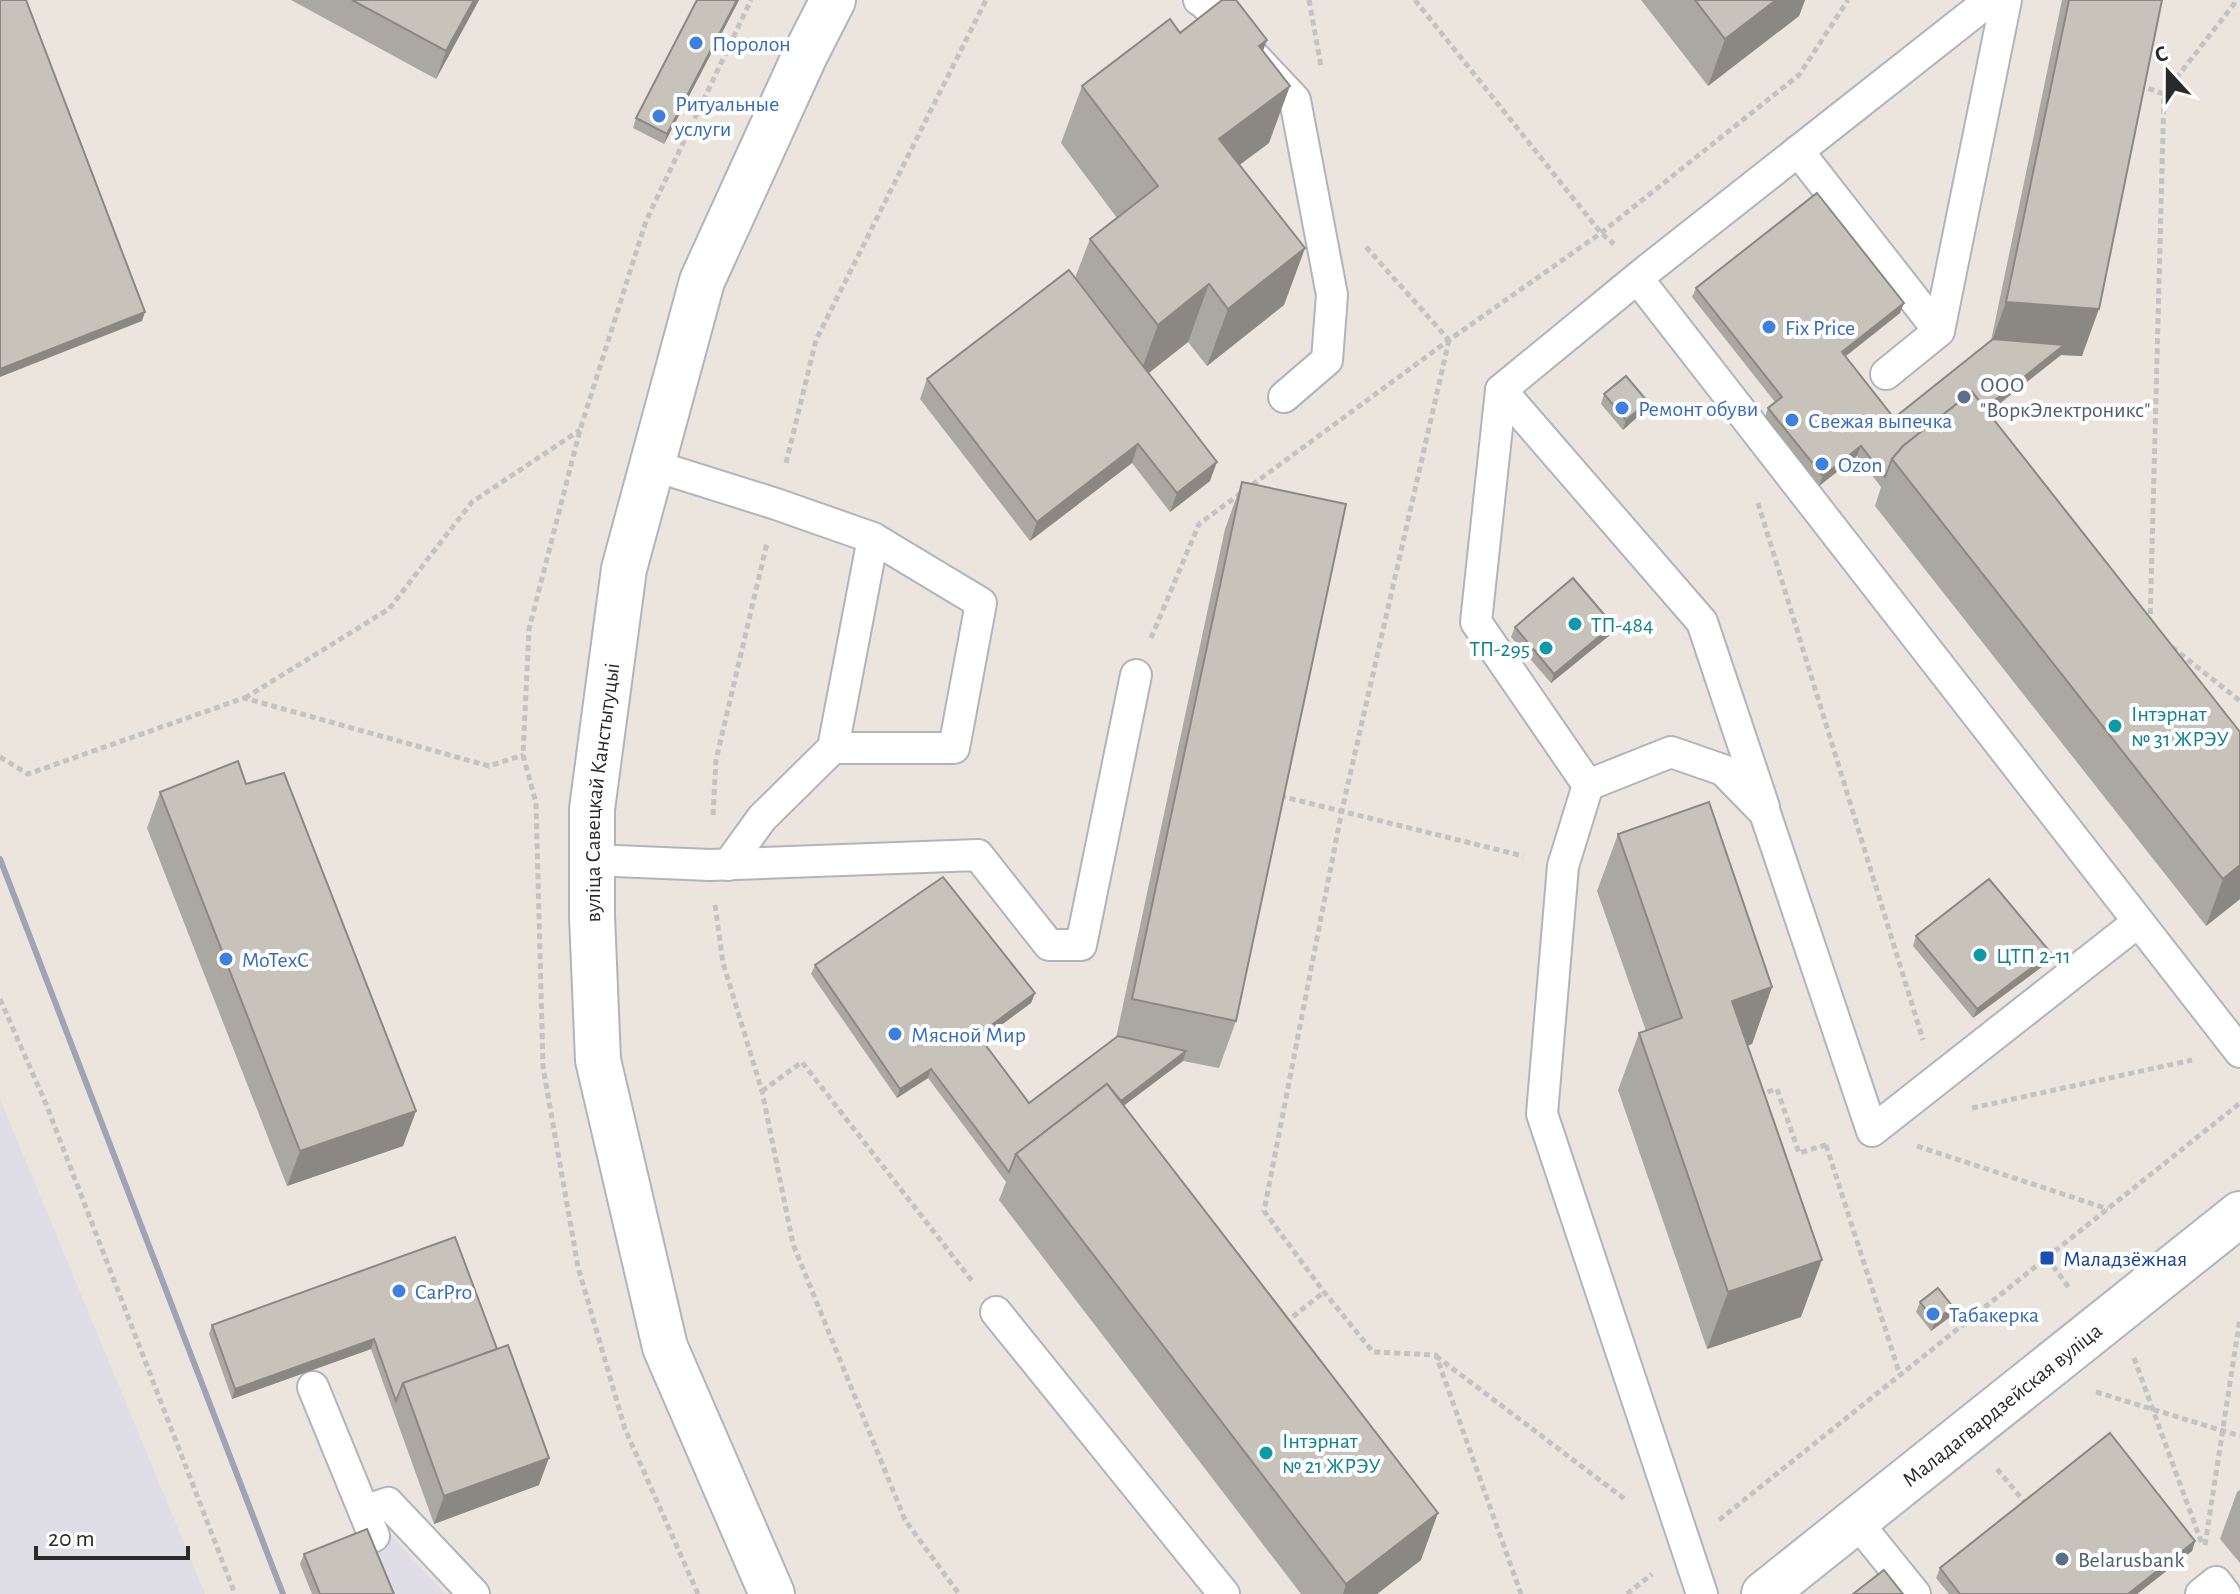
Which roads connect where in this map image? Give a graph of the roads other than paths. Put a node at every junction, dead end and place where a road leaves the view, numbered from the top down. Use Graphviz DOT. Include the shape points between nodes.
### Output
graph roads {
  1 [pos="833,0"];
  2 [pos="1199,0"];
  3 [pos="1990,0"];
  4 [pos="2006,0"];
  5 [pos="1798,151"];
  6 [pos="1642,275"];
  7 [pos="1939,331"];
  8 [pos="1886,374"];
  9 [pos="1501,390"];
  10 [pos="1284,397"];
  11 [pos="652,465"];
  12 [pos="873,538"];
  13 [pos="1136,675"];
  14 [pos="833,748"];
  15 [pos="1588,785"];
  16 [pos="1765,813"];
  17 [pos="592,860"];
  18 [pos="728,865"];
  19 [pos="2138,922"];
  20 [pos="2240,1052"];
  21 [pos="2240,1214"];
  22 [pos="996,1312"];
  23 [pos="313,1387"];
  24 [pos="1856,1521"];
  25 [pos="474,1594"];
  26 [pos="772,1594"];
  27 [pos="1224,1594"];
  28 [pos="1702,1594"];
  29 [pos="1764,1594"];
  30 [pos="1915,1594"];
  31 [pos="2201,1594"];
  32 [pos="2225,1594"];
  1 -- 11 [label="main road, вуліца Савецкай Канстытуцыі" via="702,281"];
  2 -- 10 [label="lane" via="1295,100 1332,295 1327,360"];
  3 -- 5 [label="lane"];
  4 -- 7 [label="lane"];
  5 -- 6 [label="lane"];
  5 -- 7 [label="lane"];
  6 -- 9 [label="lane"];
  6 -- 19 [label="lane"];
  7 -- 8 [label="lane"];
  9 -- 15 [label="lane" via="1476,622"];
  9 -- 16 [label="lane" via="1702,622"];
  11 -- 12 [label="lane"];
  11 -- 17 [label="main road, вуліца Савецкай Канстытуцыі" via="624,569 592,809"];
  12 -- 14 [label="lane"];
  12 -- 14 [label="lane" via="981,603 954,748"];
  13 -- 18 [label="lane" via="1081,945 1049,945 978,855"];
  14 -- 18 [label="lane" via="762,818"];
  15 -- 16 [label="lane" via="1671,752 1723,770"];
  15 -- 28 [label="lane" via="1563,866 1542,1114"];
  16 -- 19 [label="lane" via="1872,1131"];
  17 -- 18 [label="lane"];
  17 -- 26 [label="main road, вуліца Савецкай Канстытуцыі" via="598,1060 665,1347"];
  19 -- 20 [label="lane"];
  21 -- 24 [label="main road, Маладагвардзейская вуліца"];
  22 -- 27 [label="lane"];
  23 -- 25 [label="lane" via="369,1524 388,1503"];
  24 -- 29 [label="main road, Маладагвардзейская вуліца"];
  24 -- 30 [label="lane"];
  31 -- 32 [label="lane" via="2216,1582"];
}
